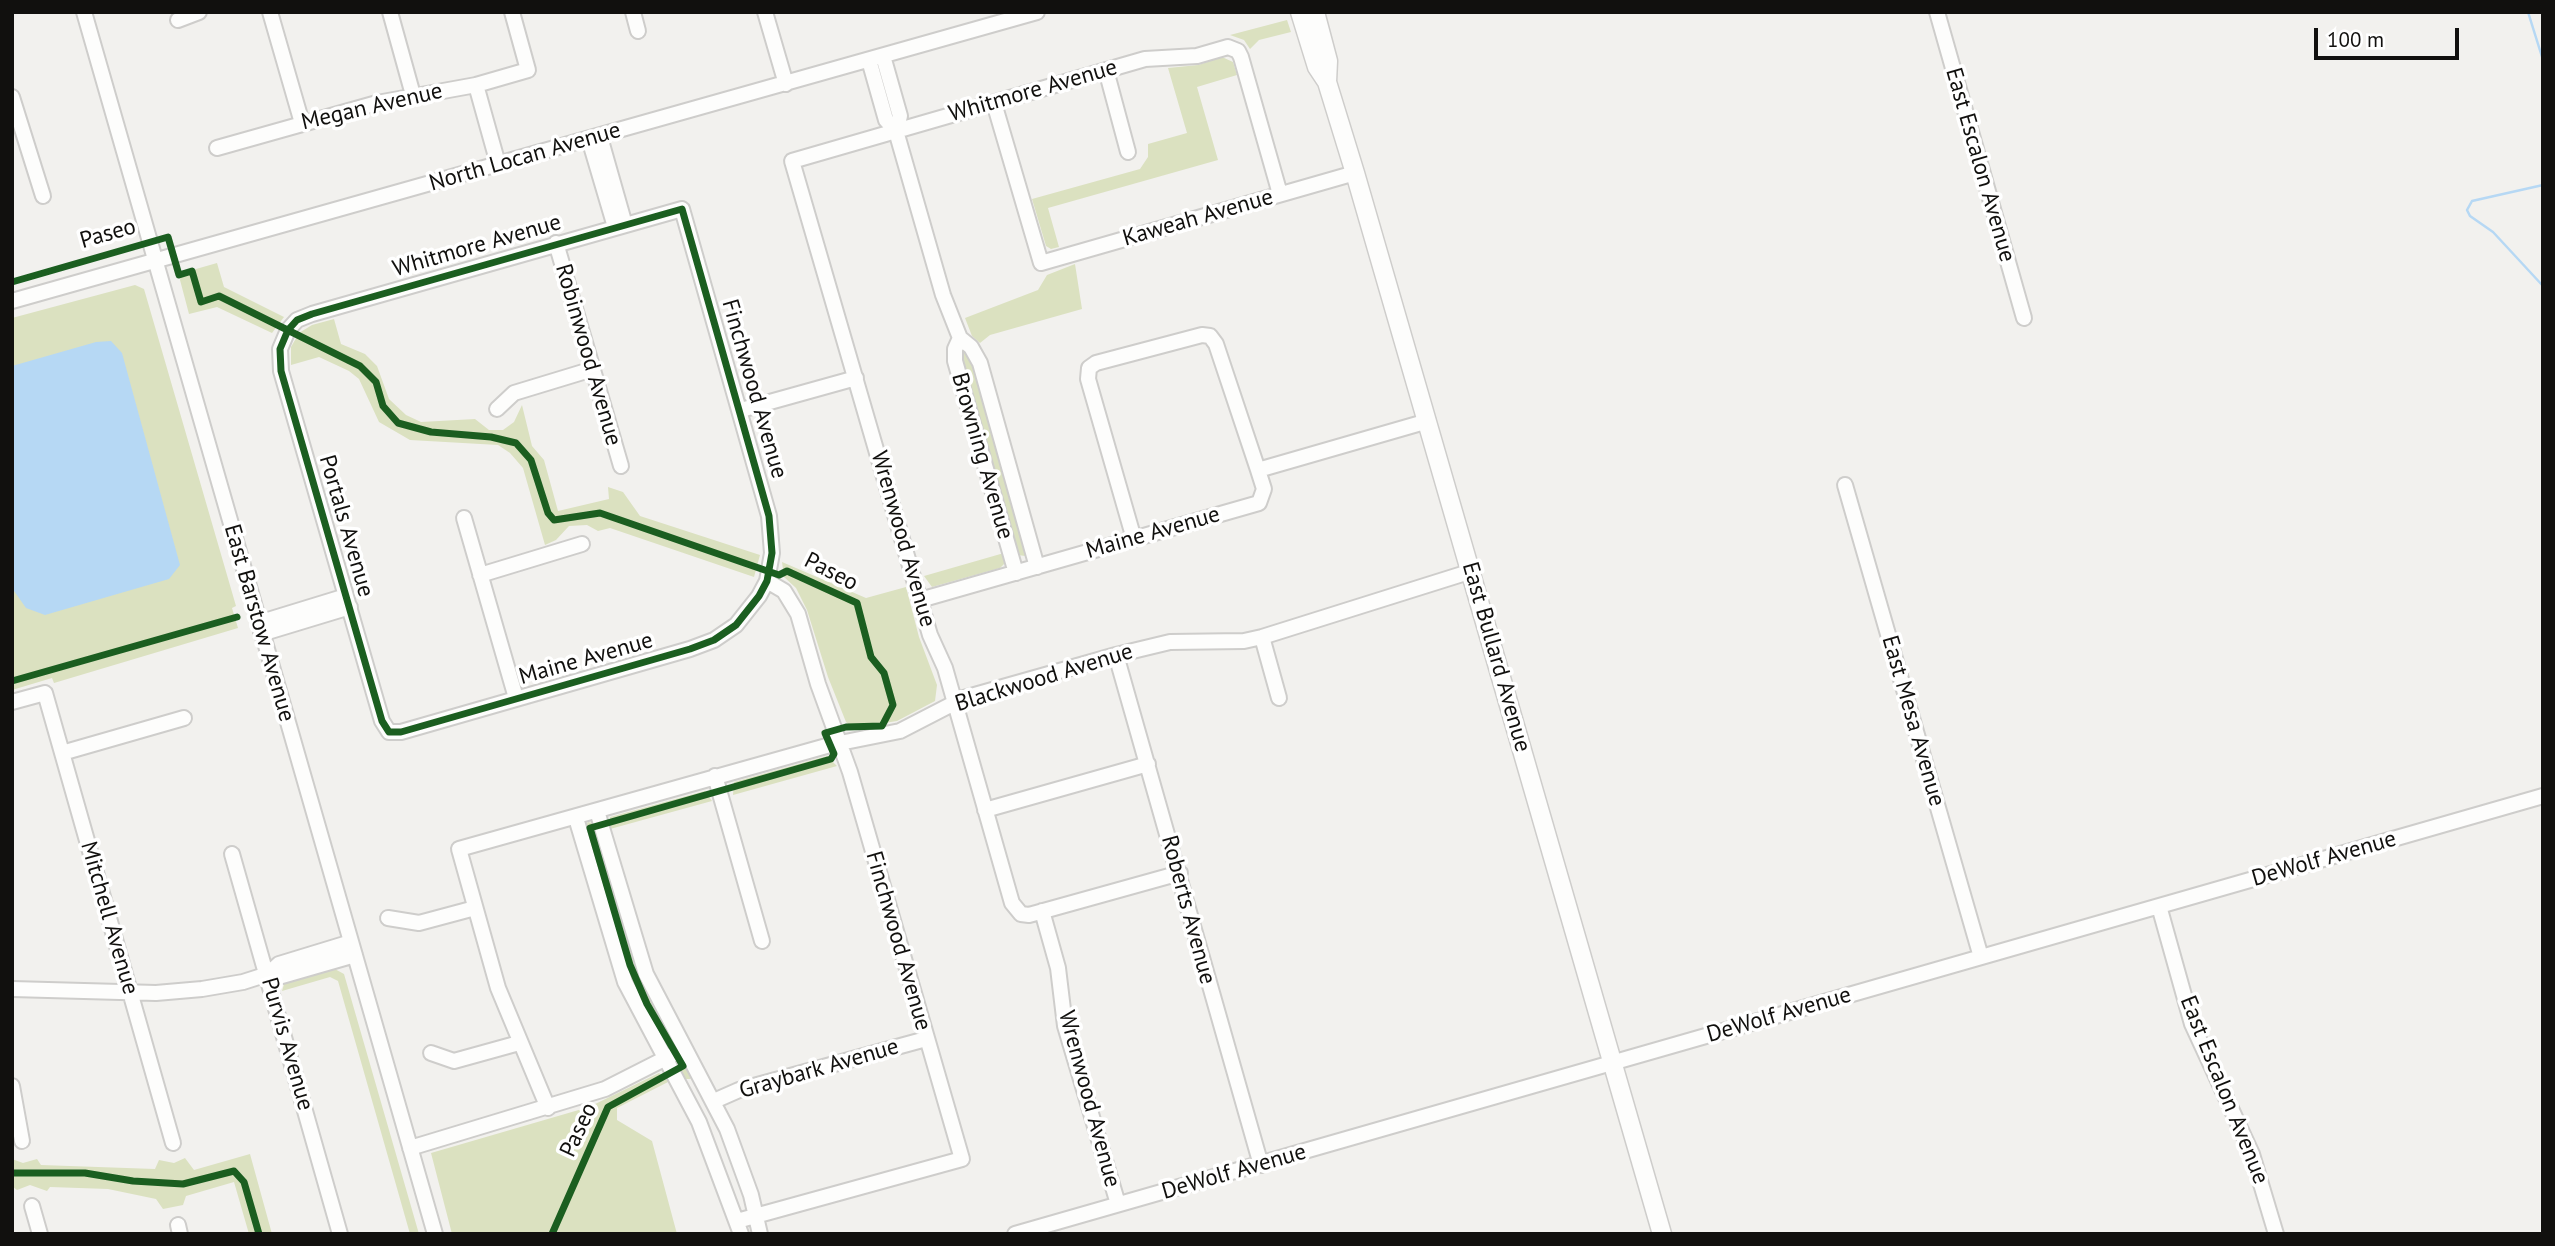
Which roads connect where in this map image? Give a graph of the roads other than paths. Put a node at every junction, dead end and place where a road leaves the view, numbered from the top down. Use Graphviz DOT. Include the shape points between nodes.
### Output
graph roads {
  1 [pos="84,12"];
  2 [pos="199,12"];
  3 [pos="270,12"];
  4 [pos="390,12"];
  5 [pos="512,12"];
  6 [pos="633,12"];
  7 [pos="765,12"];
  8 [pos="1037,12"];
  9 [pos="1300,12"];
  10 [pos="1315,12"];
  11 [pos="1937,12"];
  12 [pos="178,20"];
  13 [pos="638,31"];
  14 [pos="876,58"];
  15 [pos="1106,70"];
  16 [pos="1327,82"];
  17 [pos="786,84"];
  18 [pos="476,85"];
  19 [pos="413,95"];
  20 [pos="12,97"];
  21 [pos="994,103"];
  22 [pos="302,123"];
  23 [pos="895,131"];
  24 [pos="594,138"];
  25 [pos="217,148"];
  26 [pos="1128,152"];
  27 [pos="792,161"];
  28 [pos="498,164"];
  29 [pos="1355,173"];
  30 [pos="1280,194"];
  31 [pos="43,196"];
  32 [pos="682,209"];
  33 [pos="620,226"];
  34 [pos="556,243"];
  35 [pos="154,262"];
  36 [pos="12,301"];
  37 [pos="2024,318"];
  38 [pos="288,330"];
  39 [pos="960,338"];
  40 [pos="593,369"];
  41 [pos="856,378"];
  42 [pos="497,409"];
  43 [pos="741,410"];
  44 [pos="1428,421"];
  45 [pos="621,466"];
  46 [pos="1258,470"];
  47 [pos="1845,485"];
  48 [pos="464,518"];
  49 [pos="1134,539"];
  50 [pos="582,544"];
  51 [pos="1037,567"];
  52 [pos="1472,571"];
  53 [pos="1016,573"];
  54 [pos="480,575"];
  55 [pos="767,581"];
  56 [pos="920,600"];
  57 [pos="348,601"];
  58 [pos="260,628"];
  59 [pos="1262,637"];
  60 [pos="1116,654"];
  61 [pos="516,698"];
  62 [pos="1279,698"];
  63 [pos="12,702"];
  64 [pos="955,703"];
  65 [pos="184,718"];
  66 [pos="389,732"];
  67 [pos="841,742"];
  68 [pos="62,753"];
  69 [pos="1148,764"];
  70 [pos="715,776"];
  71 [pos="2543,796"];
  72 [pos="985,810"];
  73 [pos="597,811"];
  74 [pos="576,818"];
  75 [pos="232,855"];
  76 [pos="1180,873"];
  77 [pos="2159,906"];
  78 [pos="475,908"];
  79 [pos="1042,911"];
  80 [pos="388,918"];
  81 [pos="762,941"];
  82 [pos="353,948"];
  83 [pos="1981,957"];
  84 [pos="268,974"];
  85 [pos="12,989"];
  86 [pos="130,992"];
  87 [pos="926,1039"];
  88 [pos="519,1043"];
  89 [pos="684,1048"];
  90 [pos="431,1053"];
  91 [pos="666,1059"];
  92 [pos="1614,1063"];
  93 [pos="12,1086"];
  94 [pos="714,1101"];
  95 [pos="548,1108"];
  96 [pos="22,1141"];
  97 [pos="173,1143"];
  98 [pos="410,1148"];
  99 [pos="1261,1165"];
  100 [pos="1118,1205"];
  101 [pos="32,1206"];
  102 [pos="756,1216"];
  103 [pos="739,1227"];
  104 [pos="40,1234"];
  105 [pos="340,1234"];
  106 [pos="435,1234"];
  107 [pos="760,1234"];
  108 [pos="1015,1234"];
  109 [pos="1662,1234"];
  110 [pos="2276,1234"];
  1 -- 35 [label="street, East Barstow Avenue"];
  2 -- 12 [label="street"];
  3 -- 22 [label="street"];
  4 -- 19 [label="street"];
  5 -- 18 [label="street, Megan Avenue" via="528,70"];
  6 -- 13 [label="street"];
  7 -- 17 [label="street"];
  8 -- 14 [label="street, North Locan Avenue"];
  9 -- 16 [label="main road, East Bullard Avenue" via="1317,67"];
  10 -- 16 [label="main road, East Bullard Avenue" via="1328,61"];
  11 -- 37 [label="street, East Escalon Avenue"];
  14 -- 17 [label="street, North Locan Avenue"];
  14 -- 23 [label="street, Browning Avenue" via="886,120"];
  15 -- 21 [label="street, Whitmore Avenue"];
  15 -- 26 [label="street"];
  15 -- 30 [label="street, Whitmore Avenue" via="1145,59 1235,48"];
  16 -- 29 [label="main road, East Bullard Avenue"];
  17 -- 24 [label="street, North Locan Avenue"];
  18 -- 19 [label="street, Megan Avenue"];
  18 -- 28 [label="street"];
  19 -- 22 [label="street, Megan Avenue"];
  20 -- 31 [label="street"];
  21 -- 23 [label="street, Whitmore Avenue"];
  21 -- 30 [label="street, Kaweah Avenue" via="1041,263"];
  22 -- 25 [label="street, Megan Avenue"];
  23 -- 27 [label="street, Whitmore Avenue"];
  23 -- 39 [label="street, Browning Avenue"];
  24 -- 28 [label="street, North Locan Avenue"];
  24 -- 33 [label="street"];
  27 -- 41 [label="street, Wrenwood Avenue"];
  28 -- 35 [label="street, North Locan Avenue"];
  29 -- 30 [label="street, Kaweah Avenue"];
  29 -- 44 [label="main road, East Bullard Avenue"];
  32 -- 33 [label="street, Whitmore Avenue"];
  32 -- 43 [label="street, Finchwood Avenue"];
  33 -- 34 [label="street, Whitmore Avenue"];
  34 -- 38 [label="street, Whitmore Avenue" via="312,314"];
  34 -- 40 [label="street, Robinwood Avenue"];
  35 -- 36 [label="street, North Locan Avenue"];
  35 -- 58 [label="street, East Barstow Avenue"];
  38 -- 57 [label="street, Portals Avenue" via="280,349 281,371"];
  39 -- 51 [label="street, Browning Avenue" via="971,346 980,363"];
  39 -- 53 [label="street, Browning Avenue" via="955,361"];
  40 -- 42 [label="street" via="514,393"];
  40 -- 45 [label="street, Robinwood Avenue"];
  41 -- 43 [label="street"];
  41 -- 56 [label="street, Wrenwood Avenue"];
  43 -- 55 [label="street, Finchwood Avenue" via="769,516 772,553"];
  44 -- 46 [label="street"];
  44 -- 52 [label="main road, East Bullard Avenue"];
  46 -- 49 [label="street, Maine Avenue" via="1264,489 1259,503"];
  46 -- 49 [label="street" via="1210,336 1096,363 1089,368 1088,379"];
  47 -- 83 [label="street, East Mesa Avenue"];
  48 -- 54 [label="street"];
  49 -- 51 [label="street, Maine Avenue"];
  50 -- 54 [label="street"];
  51 -- 53 [label="street, Maine Avenue"];
  52 -- 59 [label="street, Blackwood Avenue"];
  52 -- 92 [label="main road, East Bullard Avenue"];
  53 -- 56 [label="street, Maine Avenue"];
  54 -- 61 [label="street"];
  55 -- 61 [label="street, Maine Avenue" via="736,625 714,640"];
  55 -- 67 [label="street, Finchwood Avenue" via="795,606"];
  56 -- 64 [label="street, Wrenwood Avenue"];
  57 -- 58 [label="street"];
  57 -- 66 [label="street, Portals Avenue"];
  58 -- 82 [label="street, East Barstow Avenue"];
  59 -- 60 [label="street, Blackwood Avenue" via="1170,642"];
  59 -- 62 [label="street"];
  60 -- 64 [label="street, Blackwood Avenue"];
  60 -- 69 [label="street, Roberts Avenue"];
  61 -- 66 [label="street, Maine Avenue"];
  63 -- 68 [label="street, Mitchell Avenue" via="45,693"];
  64 -- 67 [label="street, Blackwood Avenue" via="900,731"];
  64 -- 72 [label="street, Wrenwood Avenue"];
  65 -- 68 [label="street"];
  67 -- 70 [label="street, Blackwood Avenue"];
  67 -- 87 [label="street, Finchwood Avenue"];
  68 -- 86 [label="street, Mitchell Avenue"];
  69 -- 72 [label="street"];
  69 -- 76 [label="street, Roberts Avenue"];
  70 -- 73 [label="street, Blackwood Avenue"];
  70 -- 81 [label="street"];
  71 -- 77 [label="street, DeWolf Avenue"];
  72 -- 79 [label="street, Wrenwood Avenue" via="1012,903 1021,914"];
  73 -- 74 [label="street, Blackwood Avenue"];
  73 -- 89 [label="street" via="646,974"];
  74 -- 78 [label="street, Blackwood Avenue" via="458,849"];
  74 -- 91 [label="street" via="614,953 635,1004"];
  75 -- 84 [label="street, Purvis Avenue"];
  76 -- 79 [label="street"];
  76 -- 99 [label="street, Roberts Avenue"];
  77 -- 83 [label="street, DeWolf Avenue"];
  77 -- 110 [label="street, East Escalon Avenue" via="2192,1024 2252,1154"];
  78 -- 80 [label="street" via="419,923"];
  78 -- 88 [label="street"];
  79 -- 100 [label="street, Wrenwood Avenue" via="1058,968 1065,1026"];
  82 -- 84 [label="street" via="279,964"];
  82 -- 98 [label="street, East Barstow Avenue"];
  83 -- 92 [label="street, DeWolf Avenue"];
  84 -- 86 [label="street" via="202,989"];
  84 -- 105 [label="street, Purvis Avenue"];
  85 -- 86 [label="street"];
  86 -- 97 [label="street, Mitchell Avenue"];
  87 -- 94 [label="street, Graybark Avenue" via="739,1090"];
  87 -- 102 [label="street, Finchwood Avenue" via="962,1158"];
  88 -- 90 [label="street" via="454,1062"];
  88 -- 95 [label="street"];
  89 -- 91 [label="street"];
  89 -- 94 [label="street"];
  91 -- 95 [label="street" via="605,1089"];
  91 -- 103 [label="street" via="699,1122"];
  92 -- 99 [label="street, DeWolf Avenue"];
  92 -- 109 [label="main road, East Bullard Avenue"];
  93 -- 96 [label="street"];
  94 -- 102 [label="street" via="741,1161"];
  95 -- 98 [label="street"];
  98 -- 106 [label="street, East Barstow Avenue"];
  99 -- 100 [label="street, DeWolf Avenue"];
  100 -- 108 [label="street, DeWolf Avenue"];
  101 -- 104 [label="street"];
  102 -- 103 [label="street"];
  102 -- 107 [label="street"];
}
